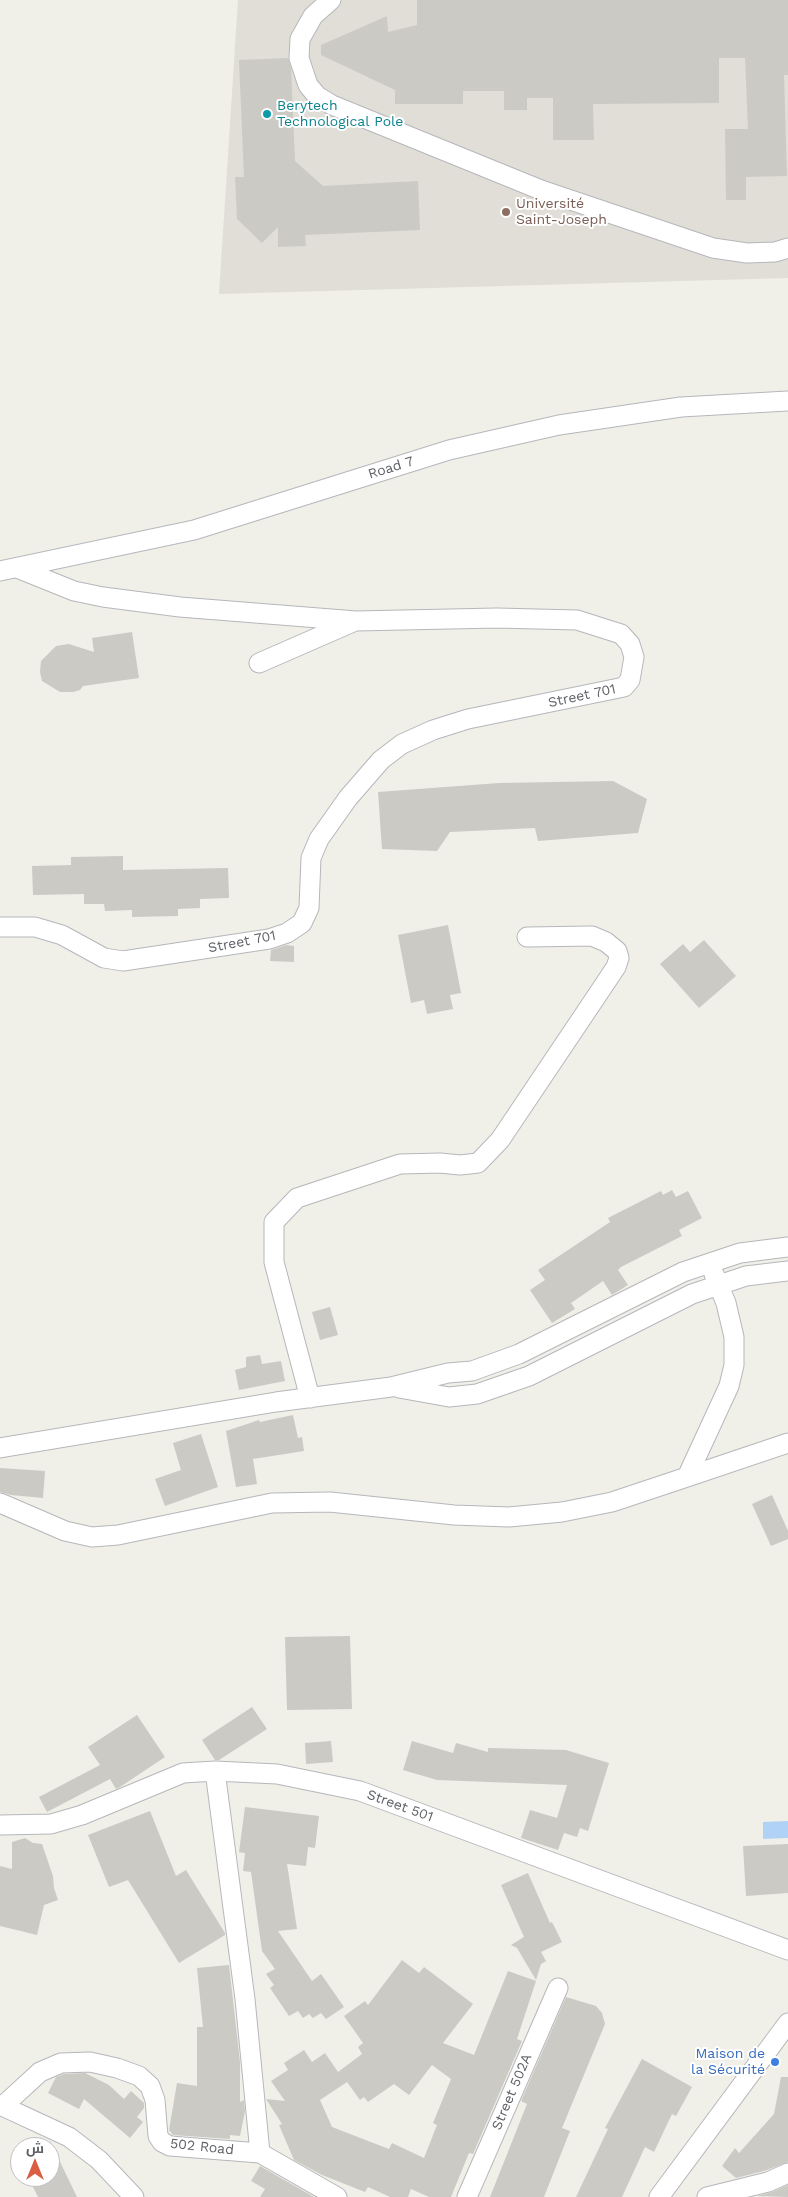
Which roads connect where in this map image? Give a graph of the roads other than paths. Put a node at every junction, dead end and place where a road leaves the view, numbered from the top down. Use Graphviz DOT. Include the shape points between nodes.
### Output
graph roads {
  1 [pos="331,0"];
  2 [pos="788,248"];
  3 [pos="788,400"];
  4 [pos="8,570"];
  5 [pos="356,621"];
  6 [pos="259,663"];
  7 [pos="0,927"];
  8 [pos="528,937"];
  9 [pos="788,1247"];
  10 [pos="711,1263"];
  11 [pos="788,1271"];
  12 [pos="718,1285"];
  13 [pos="391,1387"];
  14 [pos="310,1398"];
  15 [pos="788,1443"];
  16 [pos="0,1448"];
  17 [pos="687,1477"];
  18 [pos="0,1503"];
  19 [pos="215,1771"];
  20 [pos="0,1825"];
  21 [pos="788,1950"];
  22 [pos="558,1988"];
  23 [pos="788,2023"];
  24 [pos="1,2105"];
  25 [pos="260,2153"];
  26 [pos="788,2173"];
  27 [pos="134,2197"];
  28 [pos="337,2197"];
  29 [pos="467,2197"];
  30 [pos="659,2197"];
  31 [pos="707,2197"];
  1 -- 2 [label="street" via="313,16 300,39 298,58 308,85 317,96 332,105 541,190 713,248 747,253"];
  3 -- 4 [label="street, Road 7" via="681,407 558,425 449,450 194,530"];
  4 -- 5 [label="street, Street 701" via="111,599"];
  5 -- 6 [label="street"];
  5 -- 7 [label="street, Street 701" via="577,620 621,634 630,644 633,668 624,687 468,719 402,744 381,760 348,798 320,839 312,858 309,908 302,923 270,939 124,961 104,958 62,935 35,927"];
  8 -- 14 [label="street" via="592,936 606,942 617,951 619,958 606,983 500,1140 478,1162 460,1165 440,1162 400,1164 297,1198 274,1222 274,1262"];
  9 -- 10 [label="street" via="740,1253"];
  10 -- 12 [label="street"];
  10 -- 13 [label="street" via="657,1284 520,1354 472,1371 448,1373"];
  11 -- 12 [label="street" via="746,1276"];
  12 -- 13 [label="street" via="667,1305 529,1376 477,1394 449,1397"];
  12 -- 17 [label="street" via="734,1337 734,1365 729,1386"];
  13 -- 14 [label="street"];
  14 -- 16 [label="street"];
  15 -- 17 [label="street"];
  17 -- 18 [label="street" via="612,1502 562,1512 509,1517 330,1502 272,1503 118,1535 92,1537 65,1531"];
  19 -- 20 [label="street, Street 501" via="182,1773 82,1815 51,1824"];
  19 -- 21 [label="street, Street 501" via="277,1774 360,1791"];
  19 -- 25 [label="street"];
  22 -- 29 [label="street, Street 502A"];
  23 -- 30 [label="street"];
  24 -- 25 [label="street, 502 Road" via="40,2072 61,2063 90,2062 139,2076 150,2086 155,2100 158,2136 162,2142 170,2146"];
  24 -- 27 [label="street" via="69,2137 99,2160"];
  25 -- 28 [label="street, 502 Road"];
  26 -- 31 [label="street" via="768,2182"];
}
